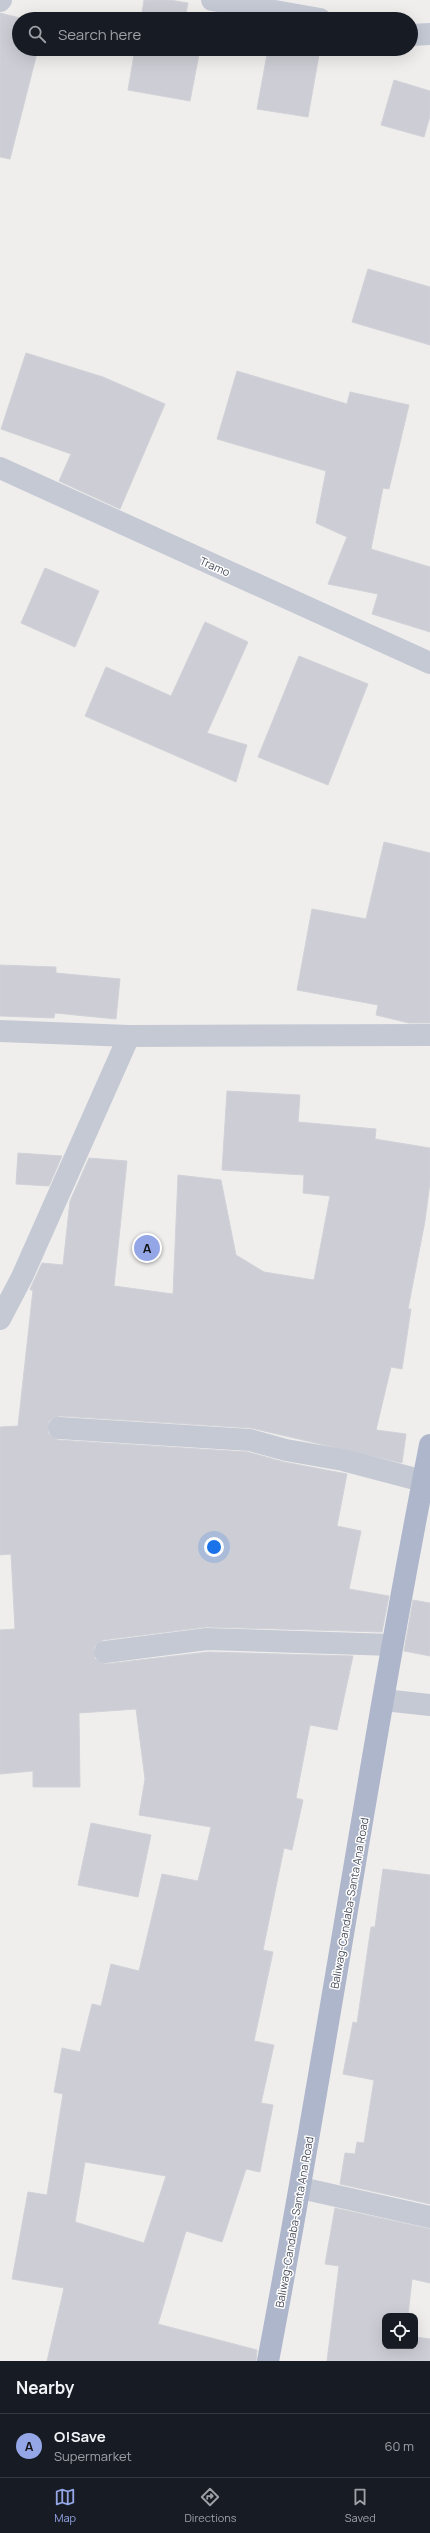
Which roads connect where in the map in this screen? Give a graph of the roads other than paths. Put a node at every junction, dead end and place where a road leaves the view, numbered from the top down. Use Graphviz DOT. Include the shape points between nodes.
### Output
graph roads {
  1 [pos="212,0"];
  2 [pos="280,12"];
  3 [pos="430,34"];
  4 [pos="418,35"];
  5 [pos="0,468"];
  6 [pos="430,663"];
  7 [pos="0,1031"];
  8 [pos="430,1035"];
  9 [pos="129,1036"];
  10 [pos="0,1319"];
  11 [pos="59,1428"];
  12 [pos="430,1445"];
  13 [pos="423,1481"];
  14 [pos="392,1645"];
  15 [pos="105,1652"];
  16 [pos="384,1700"];
  17 [pos="430,1705"];
  18 [pos="301,2188"];
  19 [pos="430,2218"];
  20 [pos="268,2361"];
  1 -- 2 [label="street"];
  3 -- 4 [label="street"];
  5 -- 6 [label="street, Tramo"];
  7 -- 9 [label="street"];
  8 -- 9 [label="street"];
  9 -- 10 [label="street" via="22,1277"];
  11 -- 13 [label="street" via="250,1440"];
  12 -- 13 [label="main road, Baliwag-Candaba-Santa Ana Road"];
  13 -- 14 [label="main road, Baliwag-Candaba-Santa Ana Road"];
  14 -- 15 [label="street" via="207,1639"];
  14 -- 16 [label="main road, Baliwag-Candaba-Santa Ana Road"];
  16 -- 17 [label="street"];
  16 -- 18 [label="main road, Baliwag-Candaba-Santa Ana Road"];
  18 -- 19 [label="street"];
  18 -- 20 [label="main road, Baliwag-Candaba-Santa Ana Road"];
}
